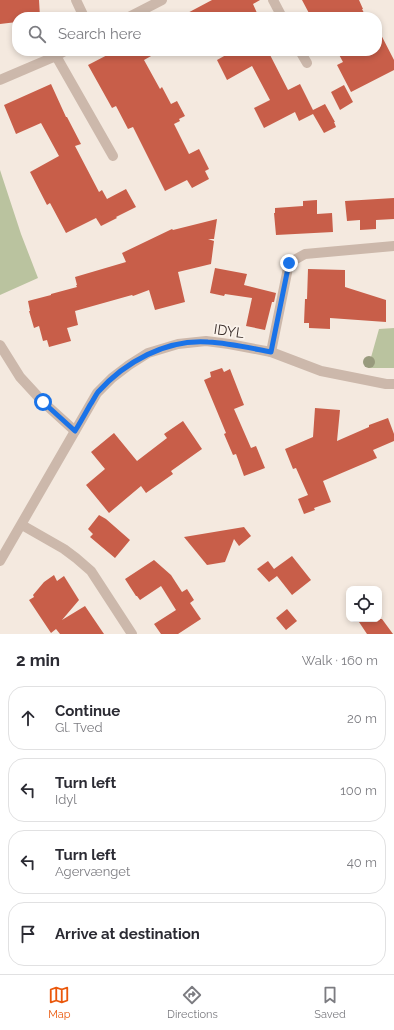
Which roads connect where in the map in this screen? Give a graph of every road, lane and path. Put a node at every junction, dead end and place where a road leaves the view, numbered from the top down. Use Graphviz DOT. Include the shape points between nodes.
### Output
graph roads {
  1 [pos="76,0"];
  2 [pos="162,0"];
  3 [pos="274,0"];
  4 [pos="82,12"];
  5 [pos="139,12"];
  6 [pos="280,12"];
  7 [pos="55,56"];
  8 [pos="61,56"];
  9 [pos="303,56"];
  10 [pos="307,63"];
  11 [pos="0,80"];
  12 [pos="113,156"];
  13 [pos="394,246"];
  14 [pos="0,345"];
  15 [pos="271,352"];
  16 [pos="394,384"];
  17 [pos="75,431"];
  18 [pos="22,525"];
  19 [pos="0,561"];
  20 [pos="132,634"];
  1 -- 4 [label="street"];
  2 -- 5 [label="street"];
  3 -- 6 [label="street"];
  7 -- 11 [label="street"];
  8 -- 12 [label="street"];
  9 -- 10 [label="street"];
  13 -- 15 [label="street" via="305,254 289,263"];
  14 -- 17 [label="street" via="20,376 43,402"];
  15 -- 16 [label="street, IDYL" via="321,370"];
  15 -- 17 [label="street, IDYL" via="206,341 178,344 148,353 112,378 97,393"];
  17 -- 18 [label="street, IDYL"];
  18 -- 19 [label="street, IDYL"];
  18 -- 20 [label="street" via="64,549 91,571"];
}
